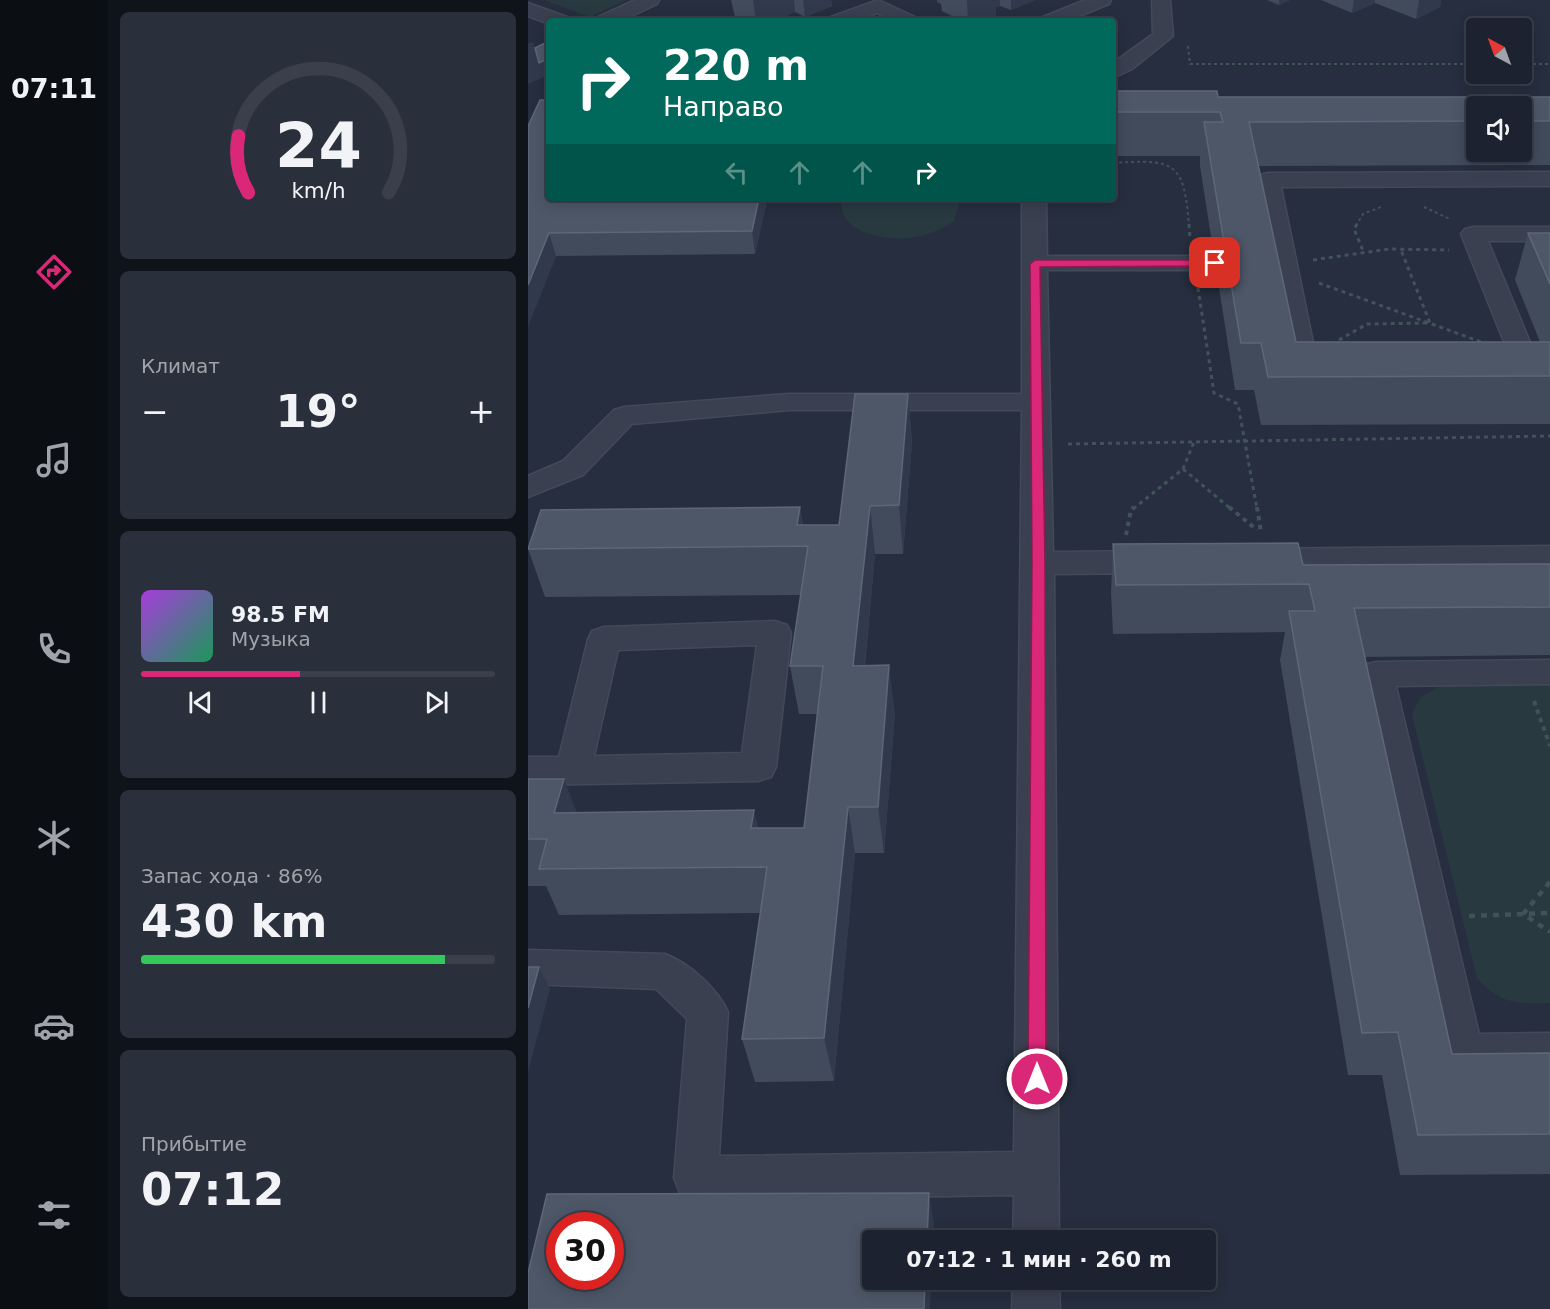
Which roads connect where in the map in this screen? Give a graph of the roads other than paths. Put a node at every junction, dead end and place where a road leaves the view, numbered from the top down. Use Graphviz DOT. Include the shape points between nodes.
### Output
graph roads {
  1 [pos="650,0"];
  2 [pos="1102,0"];
  3 [pos="1161,0"];
  4 [pos="528,9"];
  5 [pos="552,18"];
  6 [pos="611,18"];
  7 [pos="846,18"];
  8 [pos="902,18"];
  9 [pos="1057,18"];
  10 [pos="1117,67"];
  11 [pos="1550,179"];
  12 [pos="1034,201"];
  13 [pos="1550,234"];
  14 [pos="1204,263"];
  15 [pos="1035,264"];
  16 [pos="1340,370"];
  17 [pos="1493,370"];
  18 [pos="1037,402"];
  19 [pos="528,487"];
  20 [pos="1550,557"];
  21 [pos="1191,561"];
  22 [pos="1226,561"];
  23 [pos="1038,563"];
  24 [pos="1537,672"];
  25 [pos="528,771"];
  26 [pos="573,771"];
  27 [pos="528,967"];
  28 [pos="1550,1052"];
  29 [pos="1037,1173"];
  30 [pos="1036,1230"];
  31 [pos="1036,1290"];
  32 [pos="1036,1309"];
  1 -- 6 [label="street"];
  2 -- 9 [label="street"];
  3 -- 10 [label="street" via="1163,36"];
  4 -- 5 [label="street"];
  7 -- 8 [label="street" via="878,6"];
  11 -- 16 [label="street" via="1268,180 1279,266 1305,370"];
  12 -- 15 [label="street"];
  13 -- 17 [label="street" via="1476,242 1528,369"];
  14 -- 15 [label="street"];
  15 -- 18 [label="street"];
  18 -- 19 [label="street" via="789,402 624,416 573,468"];
  18 -- 23 [label="street"];
  20 -- 22 [label="street" via="1267,546"];
  21 -- 23 [label="street"];
  23 -- 29 [label="street"];
  24 -- 28 [label="street" via="1376,674 1463,1053"];
  25 -- 26 [label="street"];
  26 -- 26 [label="street" via="604,639 776,633 758,767"];
  27 -- 29 [label="street" via="665,972 708,1012 696,1178"];
  29 -- 30 [label="street"];
  31 -- 32 [label="street"];
}
